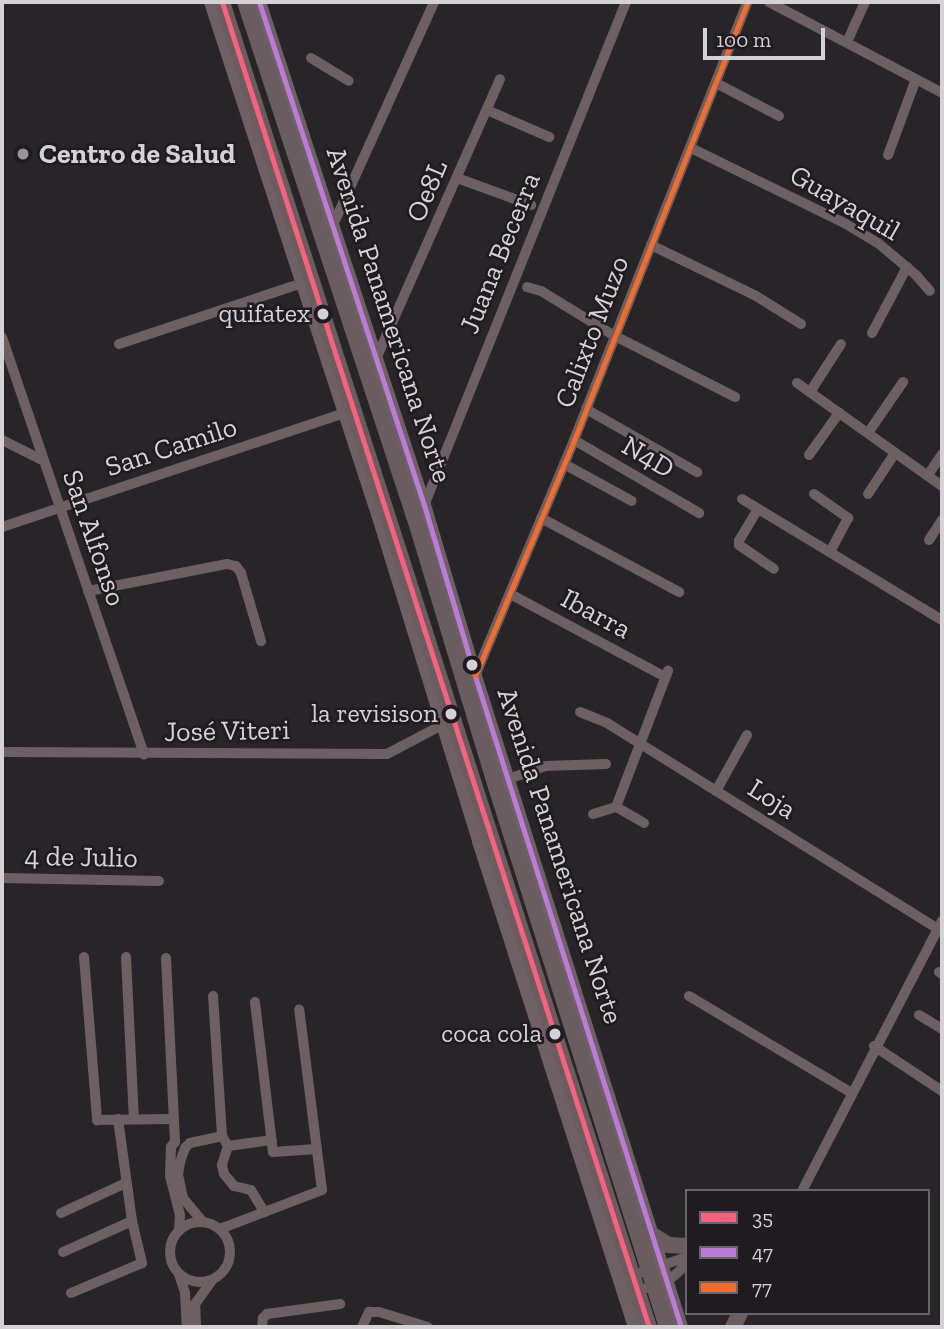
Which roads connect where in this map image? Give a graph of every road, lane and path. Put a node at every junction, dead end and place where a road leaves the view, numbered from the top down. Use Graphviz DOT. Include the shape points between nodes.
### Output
graph roads {
  1 [pos="211,2"];
  2 [pos="222,2"];
  3 [pos="245,2"];
  4 [pos="259,2"];
  5 [pos="434,2"];
  6 [pos="626,2"];
  7 [pos="747,2"];
  8 [pos="769,2"];
  9 [pos="865,2"];
  10 [pos="847,42"];
  11 [pos="311,58"];
  12 [pos="500,79"];
  13 [pos="916,79"];
  14 [pos="349,81"];
  15 [pos="716,83"];
  16 [pos="942,93"];
  17 [pos="487,110"];
  18 [pos="779,116"];
  19 [pos="283,117"];
  20 [pos="261,124"];
  21 [pos="549,137"];
  22 [pos="691,148"];
  23 [pos="888,155"];
  24 [pos="457,178"];
  25 [pos="531,205"];
  26 [pos="333,225"];
  27 [pos="651,245"];
  28 [pos="907,267"];
  29 [pos="307,281"];
  30 [pos="527,287"];
  31 [pos="930,291"];
  32 [pos="801,324"];
  33 [pos="872,333"];
  34 [pos="613,335"];
  35 [pos="2,337"];
  36 [pos="119,344"];
  37 [pos="841,344"];
  38 [pos="376,359"];
  39 [pos="903,382"];
  40 [pos="797,383"];
  41 [pos="810,392"];
  42 [pos="735,397"];
  43 [pos="586,409"];
  44 [pos="350,412"];
  45 [pos="839,413"];
  46 [pos="868,433"];
  47 [pos="2,440"];
  48 [pos="574,440"];
  49 [pos="895,453"];
  50 [pos="942,454"];
  51 [pos="809,455"];
  52 [pos="44,461"];
  53 [pos="564,464"];
  54 [pos="697,472"];
  55 [pos="928,475"];
  56 [pos="942,486"];
  57 [pos="814,494"];
  58 [pos="868,494"];
  59 [pos="742,499"];
  60 [pos="632,501"];
  61 [pos="424,505"];
  62 [pos="60,507"];
  63 [pos="758,509"];
  64 [pos="699,513"];
  65 [pos="541,518"];
  66 [pos="942,520"];
  67 [pos="416,522"];
  68 [pos="2,527"];
  69 [pos="929,540"];
  70 [pos="830,552"];
  71 [pos="400,567"];
  72 [pos="774,569"];
  73 [pos="88,591"];
  74 [pos="679,592"];
  75 [pos="510,594"];
  76 [pos="942,621"];
  77 [pos="261,641"];
  78 [pos="474,676"];
  79 [pos="580,712"];
  80 [pos="444,724"];
  81 [pos="747,735"];
  82 [pos="639,743"];
  83 [pos="2,752"];
  84 [pos="144,755"];
  85 [pos="606,764"];
  86 [pos="506,787"];
  87 [pos="716,791"];
  88 [pos="616,807"];
  89 [pos="593,814"];
  90 [pos="644,823"];
  91 [pos="2,878"];
  92 [pos="159,881"];
  93 [pos="500,887"];
  94 [pos="940,925"];
  95 [pos="549,951"];
  96 [pos="84,957"];
  97 [pos="126,957"];
  98 [pos="166,958"];
  99 [pos="524,958"];
  100 [pos="213,996"];
  101 [pos="689,996"];
  102 [pos="255,1002"];
  103 [pos="299,1009"];
  104 [pos="919,1015"];
  105 [pos="942,1029"];
  106 [pos="874,1046"];
  107 [pos="942,1091"];
  108 [pos="852,1093"];
  109 [pos="118,1119"];
  110 [pos="134,1119"];
  111 [pos="172,1119"];
  112 [pos="216,1137"];
  113 [pos="272,1140"];
  114 [pos="180,1145"];
  115 [pos="228,1146"];
  116 [pos="317,1149"];
  117 [pos="126,1183"];
  118 [pos="803,1189"];
  119 [pos="264,1212"];
  120 [pos="61,1213"];
  121 [pos="132,1221"];
  122 [pos="203,1222"];
  123 [pos="635,1224"];
  124 [pos="220,1230"];
  125 [pos="179,1231"];
  126 [pos="652,1237"];
  127 [pos="685,1246"];
  128 [pos="63,1252"];
  129 [pos="685,1258"];
  130 [pos="685,1265"];
  131 [pos="179,1274"];
  132 [pos="658,1280"];
  133 [pos="212,1281"];
  134 [pos="635,1283"];
  135 [pos="72,1293"];
  136 [pos="340,1304"];
  137 [pos="424,1325"];
  138 [pos="187,1327"];
  139 [pos="196,1327"];
  140 [pos="262,1327"];
  141 [pos="362,1327"];
  142 [pos="635,1327"];
  143 [pos="649,1327"];
  144 [pos="667,1327"];
  145 [pos="681,1327"];
  1 -- 29 [label="main road"];
  2 -- 20 [label="highway"];
  3 -- 19 [label="highway, Avenida Panamericana Norte"];
  4 -- 26 [label="main road, Avenida Panamericana Norte"];
  5 -- 26 [label="street"];
  6 -- 61 [label="street, Juana Becerra"];
  7 -- 15 [label="street, Calixto Muzo"];
  8 -- 10 [label="street"];
  9 -- 10 [label="street"];
  10 -- 13 [label="street"];
  11 -- 14 [label="street"];
  12 -- 17 [label="street, Oe8L"];
  13 -- 16 [label="street"];
  13 -- 23 [label="street"];
  15 -- 18 [label="street"];
  15 -- 22 [label="street, Calixto Muzo"];
  17 -- 21 [label="street"];
  17 -- 24 [label="street, Oe8L"];
  19 -- 20 [label="highway"];
  19 -- 67 [label="highway, Avenida Panamericana Norte"];
  20 -- 29 [label="highway"];
  22 -- 27 [label="street, Calixto Muzo"];
  22 -- 28 [label="street, Guayaquil" via="846,224"];
  24 -- 25 [label="street"];
  24 -- 38 [label="street, Oe8L"];
  26 -- 38 [label="main road, Avenida Panamericana Norte"];
  27 -- 32 [label="street" via="756,296"];
  27 -- 34 [label="street, Calixto Muzo"];
  28 -- 31 [label="street"];
  28 -- 33 [label="street, Guayaquil"];
  29 -- 36 [label="street"];
  29 -- 44 [label="highway"];
  30 -- 34 [label="street"];
  34 -- 42 [label="street"];
  34 -- 43 [label="street, Calixto Muzo"];
  35 -- 52 [label="street, San Alfonso"];
  37 -- 41 [label="street"];
  38 -- 61 [label="main road, Avenida Panamericana Norte"];
  39 -- 46 [label="street"];
  40 -- 41 [label="street"];
  41 -- 45 [label="street"];
  43 -- 48 [label="street, Calixto Muzo"];
  43 -- 54 [label="street"];
  44 -- 62 [label="street, San Camilo"];
  44 -- 71 [label="highway"];
  45 -- 46 [label="street"];
  45 -- 51 [label="street"];
  46 -- 49 [label="street"];
  47 -- 52 [label="street"];
  48 -- 53 [label="street, Calixto Muzo"];
  48 -- 64 [label="street, N4D"];
  49 -- 55 [label="street"];
  49 -- 58 [label="street"];
  50 -- 55 [label="street"];
  52 -- 62 [label="street, San Alfonso"];
  53 -- 60 [label="street"];
  53 -- 65 [label="street, Calixto Muzo"];
  55 -- 56 [label="street"];
  57 -- 70 [label="street" via="848,518"];
  59 -- 63 [label="street"];
  61 -- 67 [label="street, Juana Becerra"];
  61 -- 78 [label="main road, Avenida Panamericana Norte"];
  62 -- 68 [label="street, San Camilo"];
  62 -- 73 [label="street, San Alfonso"];
  63 -- 70 [label="street"];
  63 -- 72 [label="street" via="739,545"];
  65 -- 74 [label="street"];
  65 -- 75 [label="street, Calixto Muzo"];
  66 -- 69 [label="street"];
  67 -- 86 [label="highway, Avenida Panamericana Norte"];
  70 -- 76 [label="street"];
  71 -- 80 [label="main road"];
  71 -- 93 [label="highway"];
  73 -- 77 [label="street" via="226,564 236,566"];
  73 -- 84 [label="street, San Alfonso"];
  75 -- 78 [label="street, Calixto Muzo"];
  75 -- 82 [label="street, Ibarra" via="664,672"];
  78 -- 86 [label="main road, Avenida Panamericana Norte"];
  79 -- 82 [label="street, Loja"];
  80 -- 84 [label="street, José Viteri" via="387,754"];
  80 -- 93 [label="main road"];
  81 -- 87 [label="street"];
  82 -- 87 [label="street, Loja"];
  82 -- 88 [label="street"];
  83 -- 84 [label="street, José Viteri"];
  85 -- 86 [label="street" via="545,766"];
  86 -- 95 [label="highway, Avenida Panamericana Norte"];
  86 -- 126 [label="main road, Avenida Panamericana Norte"];
  87 -- 94 [label="street, Loja"];
  88 -- 89 [label="street"];
  88 -- 90 [label="street"];
  91 -- 92 [label="street, 4 de Julio"];
  93 -- 99 [label="highway"];
  94 -- 106 [label="street"];
  95 -- 99 [label="highway"];
  95 -- 123 [label="highway, Avenida Panamericana Norte"];
  96 -- 109 [label="street" via="97,1120"];
  97 -- 110 [label="street"];
  98 -- 111 [label="street"];
  99 -- 134 [label="highway"];
  99 -- 142 [label="main road"];
  100 -- 112 [label="street"];
  101 -- 108 [label="street"];
  102 -- 113 [label="street"];
  103 -- 116 [label="street"];
  104 -- 105 [label="street"];
  106 -- 107 [label="street"];
  106 -- 108 [label="street"];
  108 -- 118 [label="street"];
  109 -- 110 [label="street"];
  109 -- 117 [label="street"];
  110 -- 111 [label="street"];
  111 -- 114 [label="street"];
  112 -- 114 [label="street"];
  112 -- 115 [label="street"];
  113 -- 115 [label="street"];
  113 -- 116 [label="street" via="273,1152"];
  114 -- 122 [label="street" via="178,1175 183,1198"];
  114 -- 125 [label="street" via="171,1147 170,1176"];
  115 -- 119 [label="street" via="222,1165 226,1180 251,1190"];
  116 -- 119 [label="street" via="322,1190"];
  117 -- 120 [label="street"];
  117 -- 121 [label="street"];
  119 -- 124 [label="street"];
  121 -- 128 [label="street"];
  121 -- 135 [label="street" via="143,1258 140,1267"];
  122 -- 124 [label="street"];
  122 -- 125 [label="street"];
  123 -- 126 [label="highway"];
  123 -- 132 [label="highway, Avenida Panamericana Norte"];
  124 -- 133 [label="street" via="230,1257 221,1275"];
  125 -- 131 [label="street" via="170,1248"];
  126 -- 127 [label="highway" via="668,1245"];
  126 -- 132 [label="main road, Avenida Panamericana Norte"];
  129 -- 132 [label="street"];
  130 -- 132 [label="street"];
  131 -- 133 [label="street" via="199,1283"];
  131 -- 138 [label="street"];
  132 -- 134 [label="street"];
  132 -- 134 [label="street"];
  132 -- 144 [label="highway, Avenida Panamericana Norte"];
  132 -- 145 [label="main road, Avenida Panamericana Norte"];
  133 -- 139 [label="street" via="195,1304"];
  134 -- 143 [label="highway"];
  136 -- 140 [label="street" via="267,1314"];
  137 -- 141 [label="street" via="379,1311 369,1312"];
}
